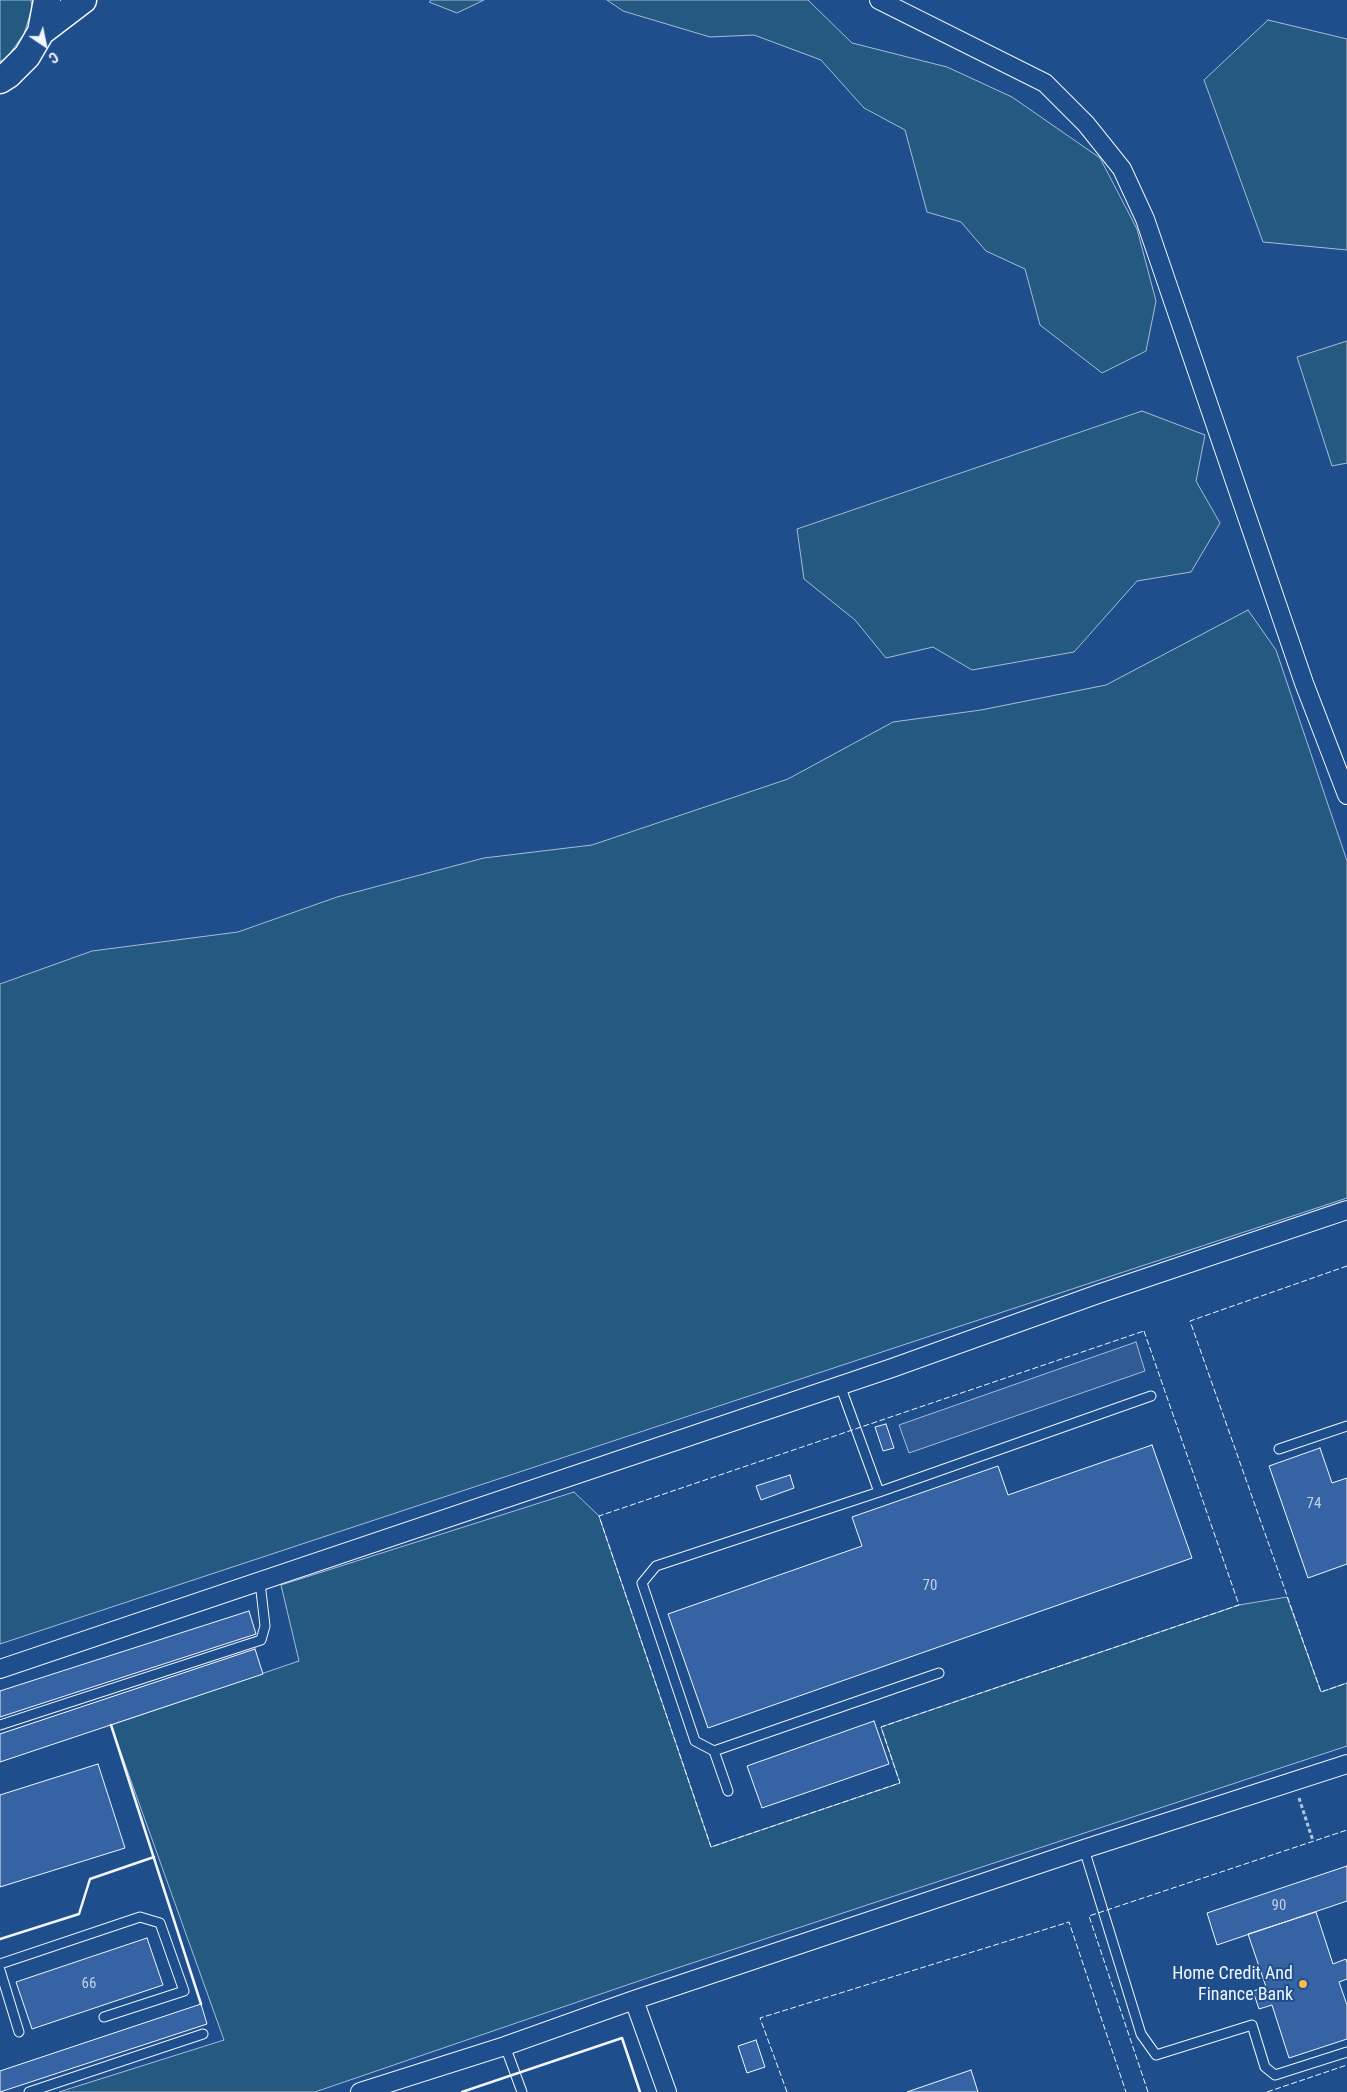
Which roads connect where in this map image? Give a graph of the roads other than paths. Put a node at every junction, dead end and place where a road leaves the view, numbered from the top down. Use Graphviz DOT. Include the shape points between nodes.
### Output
graph roads {
  1 [pos="46,0"];
  2 [pos="83,0"];
  3 [pos="879,0"];
  4 [pos="41,32"];
  5 [pos="0,80"];
  6 [pos="1347,795"];
  7 [pos="1347,1210"];
  8 [pos="840,1385"];
  9 [pos="1151,1396"];
  10 [pos="1347,1426"];
  11 [pos="1279,1449"];
  12 [pos="879,1492"];
  13 [pos="260,1582"];
  14 [pos="0,1669"];
  15 [pos="939,1673"];
  16 [pos="0,1725"];
  17 [pos="714,1750"];
  18 [pos="1347,1764"];
  19 [pos="728,1791"];
  20 [pos="1084,1849"];
  21 [pos="0,1964"];
  22 [pos="0,1970"];
  23 [pos="634,2000"];
  24 [pos="104,2017"];
  25 [pos="19,2032"];
  26 [pos="203,2034"];
  27 [pos="505,2046"];
  28 [pos="1347,2052"];
  29 [pos="29,2092"];
  30 [pos="360,2092"];
  31 [pos="522,2092"];
  32 [pos="667,2092"];
  1 -- 4 [label="main road"];
  2 -- 4 [label="main road"];
  3 -- 6 [label="street" via="1045,83 1086,124 1122,169 1145,219 1304,683"];
  4 -- 5 [label="main road" via="28,56"];
  7 -- 8 [label="street"];
  8 -- 12 [label="lane"];
  8 -- 13 [label="street"];
  9 -- 12 [label="lane"];
  10 -- 11 [label="lane"];
  12 -- 17 [label="lane" via="656,1566 642,1583 695,1741"];
  13 -- 14 [label="street"];
  13 -- 16 [label="lane" via="265,1626 260,1640"];
  15 -- 17 [label="lane"];
  17 -- 19 [label="lane"];
  18 -- 20 [label="street"];
  20 -- 23 [label="street"];
  20 -- 28 [label="lane" via="1141,2034 1156,2055 1252,2025 1265,2067 1275,2075"];
  21 -- 24 [label="lane" via="140,1916 160,1923 184,1991"];
  22 -- 25 [label="lane"];
  23 -- 27 [label="street"];
  23 -- 32 [label="street"];
  26 -- 29 [label="lane"];
  27 -- 30 [label="street"];
  27 -- 31 [label="lane"];
}
